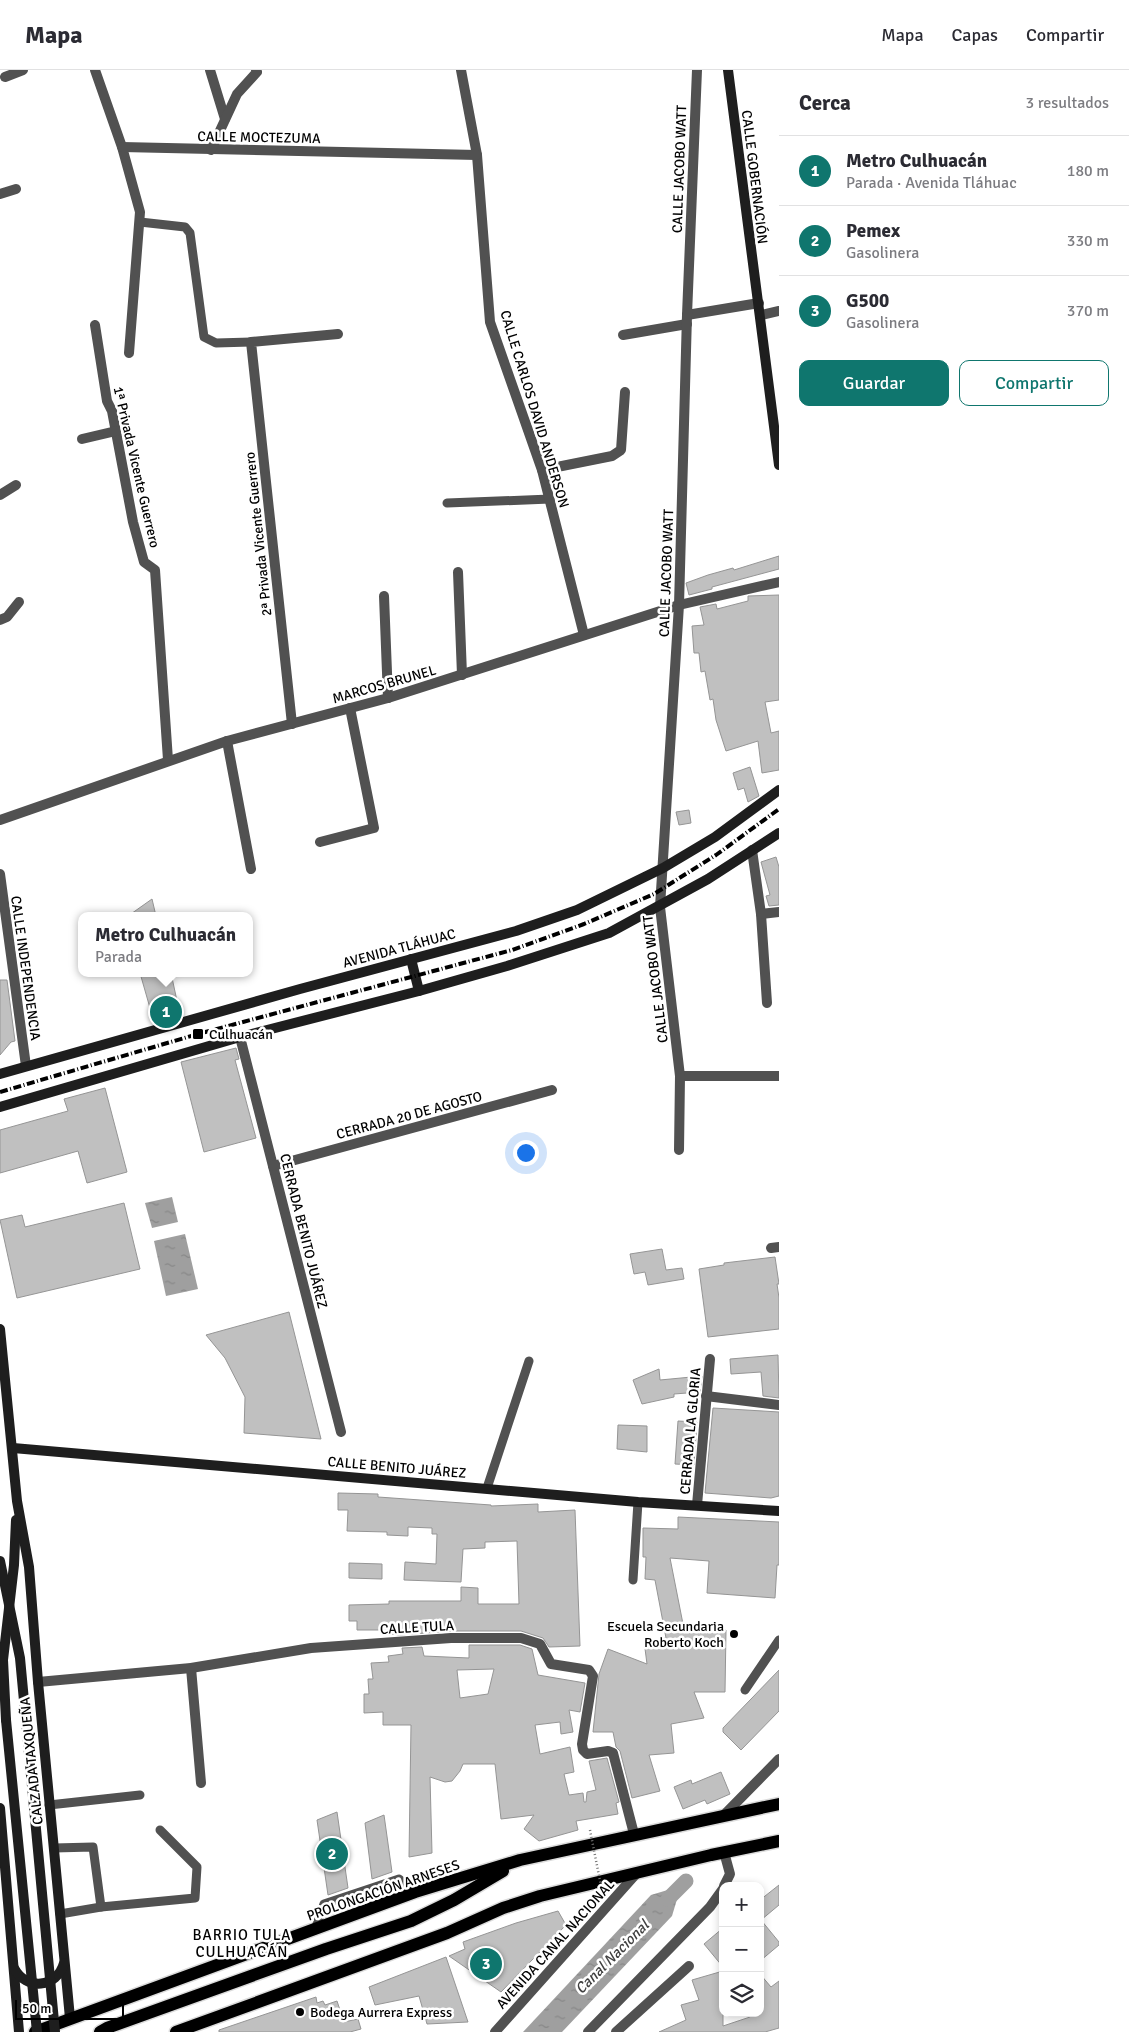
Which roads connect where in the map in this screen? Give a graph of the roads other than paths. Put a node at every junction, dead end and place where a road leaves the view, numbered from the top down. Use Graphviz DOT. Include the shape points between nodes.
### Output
graph roads {
  1 [pos="24,70"];
  2 [pos="95,70"];
  3 [pos="210,70"];
  4 [pos="256,70"];
  5 [pos="461,70"];
  6 [pos="696,70"];
  7 [pos="728,70"];
  8 [pos="5,77"];
  9 [pos="225,120"];
  10 [pos="122,147"];
  11 [pos="211,150"];
  12 [pos="477,155"];
  13 [pos="16,189"];
  14 [pos="0,194"];
  15 [pos="140,222"];
  16 [pos="759,303"];
  17 [pos="779,311"];
  18 [pos="761,315"];
  19 [pos="687,320"];
  20 [pos="95,325"];
  21 [pos="338,334"];
  22 [pos="623,336"];
  23 [pos="251,342"];
  24 [pos="130,353"];
  25 [pos="625,392"];
  26 [pos="116,431"];
  27 [pos="82,438"];
  28 [pos="779,465"];
  29 [pos="542,470"];
  30 [pos="16,485"];
  31 [pos="0,495"];
  32 [pos="550,499"];
  33 [pos="447,503"];
  34 [pos="458,572"];
  35 [pos="779,582"];
  36 [pos="384,596"];
  37 [pos="19,602"];
  38 [pos="679,605"];
  39 [pos="0,620"];
  40 [pos="584,635"];
  41 [pos="462,675"];
  42 [pos="388,698"];
  43 [pos="350,708"];
  44 [pos="292,724"];
  45 [pos="227,741"];
  46 [pos="168,760"];
  47 [pos="779,790"];
  48 [pos="0,820"];
  49 [pos="779,833"];
  50 [pos="320,842"];
  51 [pos="752,850"];
  52 [pos="663,868"];
  53 [pos="251,869"];
  54 [pos="0,874"];
  55 [pos="660,906"];
  56 [pos="779,912"];
  57 [pos="761,914"];
  58 [pos="412,959"];
  59 [pos="419,991"];
  60 [pos="766,1003"];
  61 [pos="240,1037"];
  62 [pos="26,1066"];
  63 [pos="0,1074"];
  64 [pos="680,1076"];
  65 [pos="779,1076"];
  66 [pos="552,1090"];
  67 [pos="0,1107"];
  68 [pos="679,1150"];
  69 [pos="273,1166"];
  70 [pos="0,1329"];
  71 [pos="710,1359"];
  72 [pos="530,1361"];
  73 [pos="706,1396"];
  74 [pos="779,1405"];
  75 [pos="341,1432"];
  76 [pos="13,1448"];
  77 [pos="487,1488"];
  78 [pos="17,1502"];
  79 [pos="638,1502"];
  80 [pos="697,1505"];
  81 [pos="779,1511"];
  82 [pos="0,1561"];
  83 [pos="633,1580"];
  84 [pos="779,1640"];
  85 [pos="191,1668"];
  86 [pos="38,1682"];
  87 [pos="745,1690"];
  88 [pos="779,1759"];
  89 [pos="200,1783"];
  90 [pos="140,1795"];
  91 [pos="779,1804"];
  92 [pos="49,1805"];
  93 [pos="0,1808"];
  94 [pos="722,1817"];
  95 [pos="160,1830"];
  96 [pos="634,1834"];
  97 [pos="779,1841"];
  98 [pos="54,1848"];
  99 [pos="718,1853"];
  100 [pos="520,1860"];
  101 [pos="636,1874"];
  102 [pos="726,1882"];
  103 [pos="416,1892"];
  104 [pos="719,1894"];
  105 [pos="101,1907"];
  106 [pos="60,1914"];
  107 [pos="315,1930"];
  108 [pos="64,1956"];
  109 [pos="688,1966"];
  110 [pos="13,1967"];
  111 [pos="70,2018"];
  112 [pos="20,2032"];
  113 [pos="36,2032"];
  114 [pos="55,2032"];
  115 [pos="100,2032"];
  116 [pos="176,2032"];
  117 [pos="495,2032"];
  118 [pos="588,2032"];
  119 [pos="616,2032"];
  1 -- 8 [label="street"];
  2 -- 10 [label="street"];
  3 -- 9 [label="street"];
  4 -- 9 [label="street" via="237,94"];
  5 -- 12 [label="street, CALLE CARLOS DAVID ANDERSON"];
  6 -- 19 [label="street, CALLE JACOBO WATT"];
  7 -- 16 [label="main road, CALLE GOBERNACIÓN"];
  9 -- 11 [label="street"];
  10 -- 11 [label="street, CALLE MOCTEZUMA"];
  10 -- 15 [label="street"];
  11 -- 12 [label="street, CALLE MOCTEZUMA"];
  12 -- 29 [label="street, CALLE CARLOS DAVID ANDERSON" via="490,322"];
  13 -- 14 [label="street"];
  15 -- 23 [label="lane" via="185,227 190,233 204,336 216,343"];
  15 -- 24 [label="street"];
  16 -- 18 [label="main road, CALLE GOBERNACIÓN"];
  16 -- 19 [label="street"];
  17 -- 18 [label="street"];
  18 -- 28 [label="main road, CALLE GOBERNACIÓN"];
  19 -- 22 [label="street"];
  19 -- 38 [label="street, CALLE JACOBO WATT"];
  20 -- 26 [label="street, 1ª Privada Vicente Guerrero" via="107,401"];
  21 -- 23 [label="street"];
  23 -- 44 [label="street, 2ª Privada Vicente Guerrero"];
  25 -- 29 [label="street" via="620,450 612,456"];
  26 -- 27 [label="street"];
  26 -- 46 [label="street, 1ª Privada Vicente Guerrero" via="144,562 155,570"];
  29 -- 32 [label="street, CALLE CARLOS DAVID ANDERSON"];
  30 -- 31 [label="street"];
  32 -- 33 [label="lane"];
  32 -- 40 [label="street, CALLE CARLOS DAVID ANDERSON"];
  34 -- 41 [label="street"];
  35 -- 38 [label="street, MARCOS BRUNEL"];
  36 -- 42 [label="street"];
  37 -- 39 [label="street" via="7,617"];
  38 -- 40 [label="street, MARCOS BRUNEL"];
  38 -- 52 [label="street, CALLE JACOBO WATT"];
  40 -- 41 [label="street, MARCOS BRUNEL"];
  41 -- 42 [label="street, MARCOS BRUNEL"];
  42 -- 43 [label="street, MARCOS BRUNEL"];
  43 -- 44 [label="street, MARCOS BRUNEL"];
  43 -- 50 [label="street" via="374,828"];
  44 -- 45 [label="street, MARCOS BRUNEL"];
  45 -- 46 [label="street, MARCOS BRUNEL"];
  45 -- 53 [label="street"];
  46 -- 48 [label="street, MARCOS BRUNEL"];
  47 -- 52 [label="main road, AVENIDA TLÁHUAC" via="715,837"];
  49 -- 51 [label="main road"];
  51 -- 55 [label="main road"];
  51 -- 57 [label="street"];
  52 -- 55 [label="street, CALLE JACOBO WATT"];
  52 -- 58 [label="main road, AVENIDA TLÁHUAC" via="577,910 516,931"];
  54 -- 62 [label="street, CALLE INDEPENDENCIA"];
  55 -- 59 [label="main road" via="609,933"];
  55 -- 64 [label="street, CALLE JACOBO WATT"];
  56 -- 57 [label="street"];
  57 -- 60 [label="street"];
  58 -- 59 [label="main road"];
  58 -- 62 [label="main road, AVENIDA TLÁHUAC"];
  59 -- 61 [label="main road"];
  61 -- 67 [label="main road"];
  61 -- 69 [label="street, CERRADA BENITO JUÁREZ"];
  62 -- 63 [label="main road, AVENIDA TLÁHUAC"];
  64 -- 65 [label="street"];
  64 -- 68 [label="street, CALLE JACOBO WATT"];
  66 -- 69 [label="street, CERRADA 20 DE AGOSTO"];
  69 -- 75 [label="street, CERRADA BENITO JUÁREZ"];
  70 -- 76 [label="main road, CALZADA TAXQUEÑA"];
  71 -- 73 [label="street, CERRADA LA GLORIA"];
  72 -- 77 [label="lane"];
  73 -- 74 [label="street"];
  73 -- 80 [label="street, CERRADA LA GLORIA"];
  76 -- 77 [label="main road, CALLE BENITO JUÁREZ"];
  76 -- 78 [label="main road, CALZADA TAXQUEÑA"];
  77 -- 79 [label="main road, CALLE BENITO JUÁREZ"];
  78 -- 86 [label="main road, CALZADA TAXQUEÑA" via="29,1567"];
  78 -- 113 [label="main road, CALZADA TAXQUEÑA, bridge" via="14,1566 3,1660"];
  79 -- 80 [label="main road, CALLE BENITO JUÁREZ"];
  79 -- 83 [label="lane"];
  80 -- 81 [label="main road, CALLE BENITO JUÁREZ"];
  82 -- 114 [label="main road, CALZADA TAXQUEÑA, bridge" via="20,1658"];
  84 -- 87 [label="lane"];
  85 -- 86 [label="street, CALLE TULA"];
  85 -- 89 [label="street"];
  85 -- 96 [label="street, CALLE TULA" via="322,1647 451,1638 521,1638 540,1644 551,1664 589,1670 593,1676 583,1750 587,1754 613,1753"];
  86 -- 92 [label="main road, CALZADA TAXQUEÑA"];
  88 -- 94 [label="street"];
  90 -- 92 [label="lane"];
  91 -- 94 [label="main road, PROLONGACIÓN ARNESES"];
  92 -- 98 [label="main road, CALZADA TAXQUEÑA"];
  93 -- 110 [label="main road"];
  94 -- 96 [label="main road, PROLONGACIÓN ARNESES"];
  95 -- 105 [label="lane" via="197,1867 195,1898"];
  96 -- 100 [label="main road, PROLONGACIÓN ARNESES"];
  97 -- 99 [label="main road"];
  98 -- 105 [label="lane" via="93,1847"];
  98 -- 106 [label="main road, CALZADA TAXQUEÑA"];
  99 -- 101 [label="main road"];
  99 -- 102 [label="street" via="730,1874"];
  100 -- 103 [label="main road, PROLONGACIÓN ARNESES"];
  100 -- 115 [label="main road" via="454,1900 411,1921"];
  101 -- 116 [label="main road" via="503,1908 447,1933"];
  101 -- 117 [label="street, AVENIDA CANAL NACIONAL"];
  103 -- 107 [label="main road, PROLONGACIÓN ARNESES"];
  103 -- 107 [label="lane" via="399,1879 324,1904"];
  104 -- 118 [label="street"];
  105 -- 106 [label="lane"];
  106 -- 108 [label="main road, CALZADA TAXQUEÑA"];
  107 -- 111 [label="main road, PROLONGACIÓN ARNESES"];
  108 -- 110 [label="main road" via="62,1969 48,1983 27,1982"];
  108 -- 111 [label="main road, CALZADA TAXQUEÑA"];
  109 -- 119 [label="street"];
  110 -- 112 [label="main road"];
  111 -- 113 [label="main road, PROLONGACIÓN ARNESES"];
}
